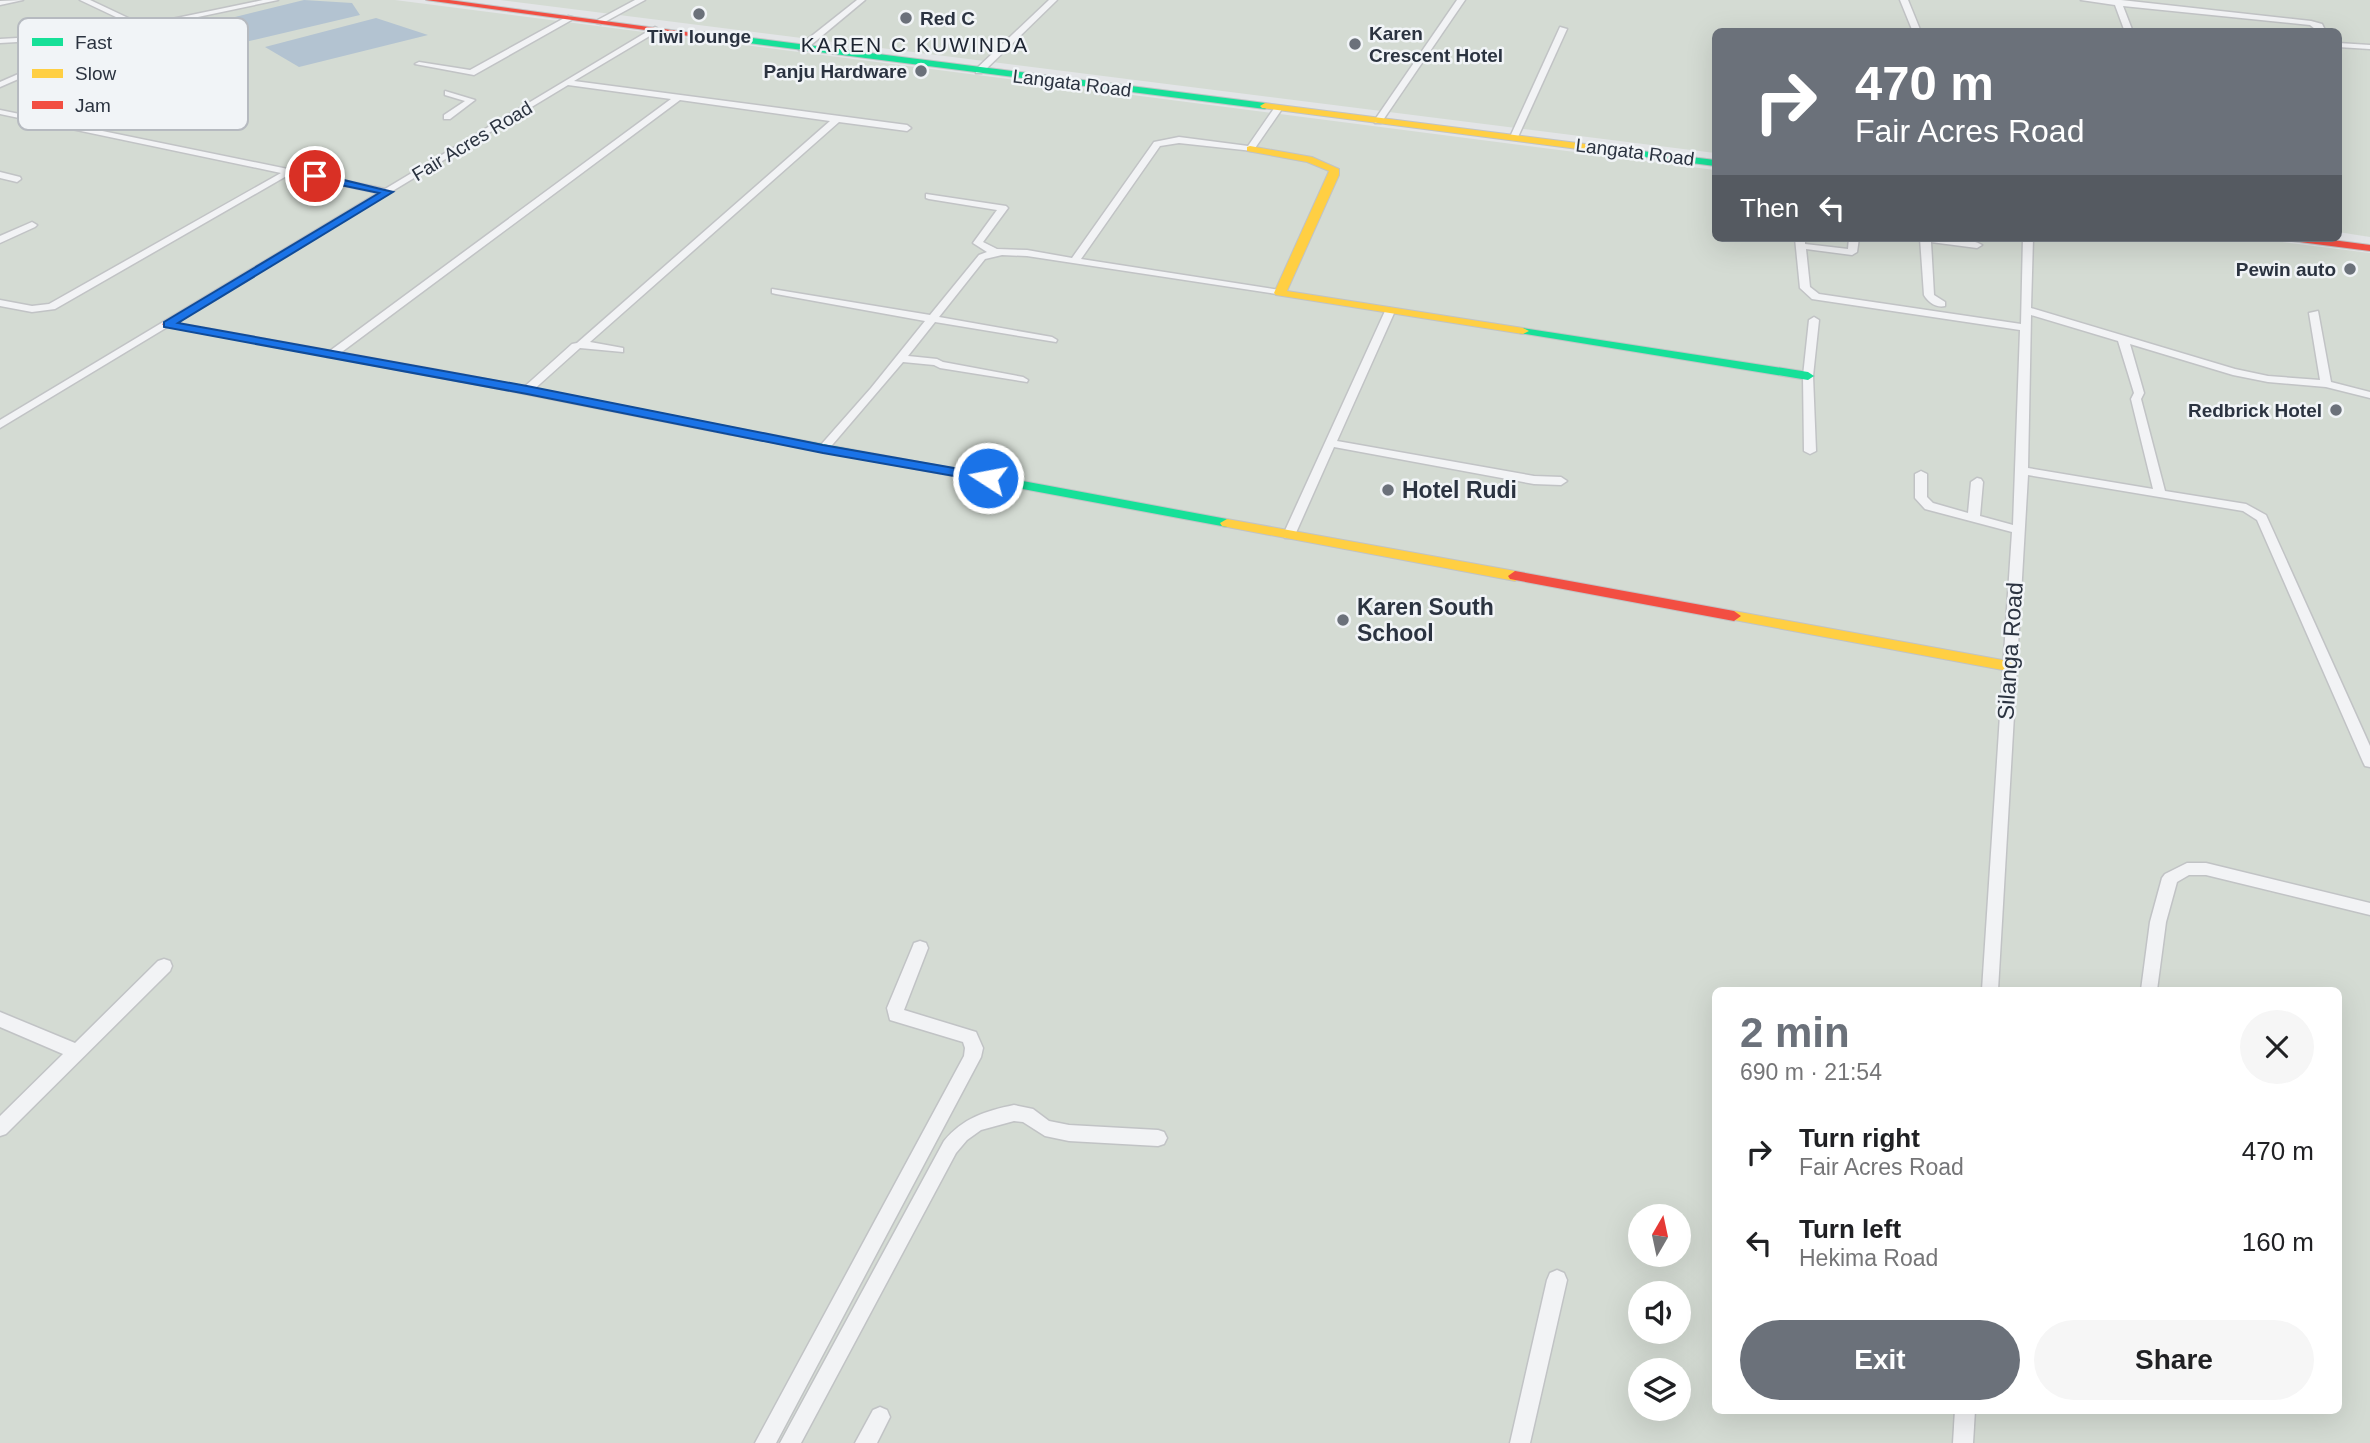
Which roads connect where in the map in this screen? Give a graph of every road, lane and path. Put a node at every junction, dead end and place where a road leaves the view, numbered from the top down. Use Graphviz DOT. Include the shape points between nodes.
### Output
graph roads {
  1 [pos="19,0"];
  2 [pos="83,0"];
  3 [pos="274,0"];
  4 [pos="430,0"];
  5 [pos="641,0"];
  6 [pos="861,0"];
  7 [pos="1053,0"];
  8 [pos="1461,0"];
  9 [pos="1903,0"];
  10 [pos="2085,0"];
  11 [pos="2118,2"];
  12 [pos="0,3"];
  13 [pos="122,18"];
  14 [pos="186,18"];
  15 [pos="571,18"];
  16 [pos="597,22"];
  17 [pos="1915,28"];
  18 [pos="2128,28"];
  19 [pos="2320,28"];
  20 [pos="656,29"];
  21 [pos="1563,29"];
  22 [pos="18,40"];
  23 [pos="0,41"];
  24 [pos="2342,45"];
  25 [pos="2370,47"];
  26 [pos="802,48"];
  27 [pos="419,64"];
  28 [pos="979,71"];
  29 [pos="471,73"];
  30 [pos="18,77"];
  31 [pos="569,83"];
  32 [pos="0,85"];
  33 [pos="678,98"];
  34 [pos="1278,109"];
  35 [pos="0,112"];
  36 [pos="18,116"];
  37 [pos="447,117"];
  38 [pos="837,119"];
  39 [pos="1378,121"];
  40 [pos="907,128"];
  41 [pos="88,130"];
  42 [pos="1514,137"];
  43 [pos="1250,149"];
  44 [pos="1712,163"];
  45 [pos="290,171"];
  46 [pos="0,175"];
  47 [pos="17,179"];
  48 [pos="388,192"];
  49 [pos="929,196"];
  50 [pos="32,225"];
  51 [pos="0,240"];
  52 [pos="1801,242"];
  53 [pos="1853,242"];
  54 [pos="1925,242"];
  55 [pos="1955,242"];
  56 [pos="2028,242"];
  57 [pos="2323,242"];
  58 [pos="1977,245"];
  59 [pos="2370,248"];
  60 [pos="995,252"];
  61 [pos="1075,261"];
  62 [pos="776,291"];
  63 [pos="1280,293"];
  64 [pos="0,303"];
  65 [pos="1941,304"];
  66 [pos="2026,310"];
  67 [pos="1390,311"];
  68 [pos="2314,313"];
  69 [pos="931,318"];
  70 [pos="1814,320"];
  71 [pos="168,324"];
  72 [pos="2025,328"];
  73 [pos="2123,339"];
  74 [pos="1052,340"];
  75 [pos="581,344"];
  76 [pos="619,350"];
  77 [pos="331,355"];
  78 [pos="900,358"];
  79 [pos="1808,376"];
  80 [pos="1023,380"];
  81 [pos="2326,384"];
  82 [pos="527,390"];
  83 [pos="2370,395"];
  84 [pos="0,425"];
  85 [pos="1331,443"];
  86 [pos="823,449"];
  87 [pos="1810,451"];
  88 [pos="2022,471"];
  89 [pos="1922,474"];
  90 [pos="1561,481"];
  91 [pos="1977,482"];
  92 [pos="2160,494"];
  93 [pos="1974,519"];
  94 [pos="2018,530"];
  95 [pos="1289,535"];
  96 [pos="2008,666"];
  97 [pos="2370,762"];
  98 [pos="2370,909"];
  99 [pos="920,948"];
  100 [pos="164,966"];
  101 [pos="1990,987"];
  102 [pos="2149,987"];
  103 [pos="0,1019"];
  104 [pos="78,1052"];
  105 [pos="0,1128"];
  106 [pos="1158,1138"];
  107 [pos="1557,1280"];
  108 [pos="1965,1414"];
  109 [pos="880,1417"];
  110 [pos="765,1443"];
  111 [pos="790,1443"];
  112 [pos="865,1443"];
  113 [pos="1520,1443"];
  114 [pos="1963,1443"];
  1 -- 12 [label="street"];
  2 -- 13 [label="street"];
  3 -- 14 [label="street"];
  4 -- 15 [label="street, Langata Road"];
  5 -- 16 [label="street"];
  6 -- 26 [label="street"];
  7 -- 28 [label="street"];
  8 -- 39 [label="street"];
  9 -- 17 [label="street"];
  10 -- 11 [label="street"];
  11 -- 18 [label="street"];
  11 -- 19 [label="street" via="2311,23"];
  15 -- 16 [label="street, Langata Road"];
  15 -- 29 [label="street"];
  16 -- 20 [label="street, Langata Road"];
  20 -- 26 [label="street, Langata Road"];
  20 -- 31 [label="street, Fair Acres Road"];
  21 -- 42 [label="street"];
  22 -- 23 [label="street"];
  24 -- 25 [label="street"];
  26 -- 28 [label="street, Langata Road"];
  27 -- 29 [label="street"];
  28 -- 34 [label="street, Langata Road"];
  29 -- 37 [label="street" via="448,92 470,101"];
  30 -- 32 [label="street"];
  31 -- 33 [label="street"];
  31 -- 48 [label="street, Fair Acres Road"];
  33 -- 38 [label="street"];
  33 -- 77 [label="street"];
  34 -- 39 [label="street, Langata Road"];
  34 -- 43 [label="street"];
  35 -- 36 [label="street"];
  38 -- 40 [label="street"];
  38 -- 75 [label="street"];
  39 -- 42 [label="street, Langata Road"];
  41 -- 45 [label="street"];
  42 -- 44 [label="street, Langata Road"];
  43 -- 61 [label="street" via="1180,140 1157,144"];
  43 -- 63 [label="street" via="1323,162 1335,172"];
  45 -- 48 [label="street"];
  45 -- 64 [label="street" via="51,307"];
  46 -- 47 [label="street"];
  48 -- 71 [label="street, Fair Acres Road"];
  49 -- 60 [label="street" via="1003,208 978,243"];
  50 -- 51 [label="street"];
  52 -- 53 [label="street" via="1852,252"];
  52 -- 72 [label="street" via="1805,288 1816,297"];
  54 -- 65 [label="street" via="1929,295"];
  55 -- 58 [label="street"];
  56 -- 66 [label="street, Silanga Road"];
  57 -- 59 [label="street"];
  60 -- 61 [label="street"];
  60 -- 69 [label="street" via="982,257"];
  61 -- 63 [label="street"];
  62 -- 69 [label="street"];
  63 -- 67 [label="street"];
  66 -- 72 [label="street, Silanga Road"];
  66 -- 73 [label="street"];
  67 -- 79 [label="street"];
  67 -- 85 [label="street"];
  68 -- 81 [label="street"];
  69 -- 74 [label="street"];
  69 -- 78 [label="street"];
  70 -- 79 [label="street"];
  71 -- 77 [label="street"];
  71 -- 84 [label="street, Fair Acres Road"];
  72 -- 88 [label="street, Silanga Road"];
  73 -- 81 [label="street" via="2233,372"];
  73 -- 92 [label="street"];
  75 -- 76 [label="street"];
  75 -- 82 [label="street"];
  77 -- 82 [label="street"];
  78 -- 80 [label="street"];
  78 -- 86 [label="street"];
  79 -- 87 [label="street"];
  81 -- 83 [label="street"];
  82 -- 86 [label="street"];
  85 -- 90 [label="street"];
  85 -- 95 [label="street"];
  86 -- 95 [label="street"];
  88 -- 92 [label="street"];
  88 -- 94 [label="street, Silanga Road"];
  89 -- 93 [label="street" via="1924,504"];
  91 -- 93 [label="street"];
  92 -- 97 [label="street" via="2246,508 2262,518"];
  93 -- 94 [label="street"];
  94 -- 96 [label="street, Silanga Road"];
  95 -- 96 [label="street"];
  96 -- 101 [label="street, Silanga Road"];
  98 -- 102 [label="street" via="2206,869 2187,869 2170,878 2158,922"];
  99 -- 110 [label="street" via="896,1015 970,1037 972,1057"];
  100 -- 104 [label="street"];
  103 -- 104 [label="street"];
  104 -- 105 [label="street"];
  106 -- 111 [label="street" via="1069,1133 1045,1128 1027,1115 1014,1113 988,1118 961,1134"];
  107 -- 113 [label="street"];
  108 -- 114 [label="street"];
  109 -- 112 [label="street"];
}
